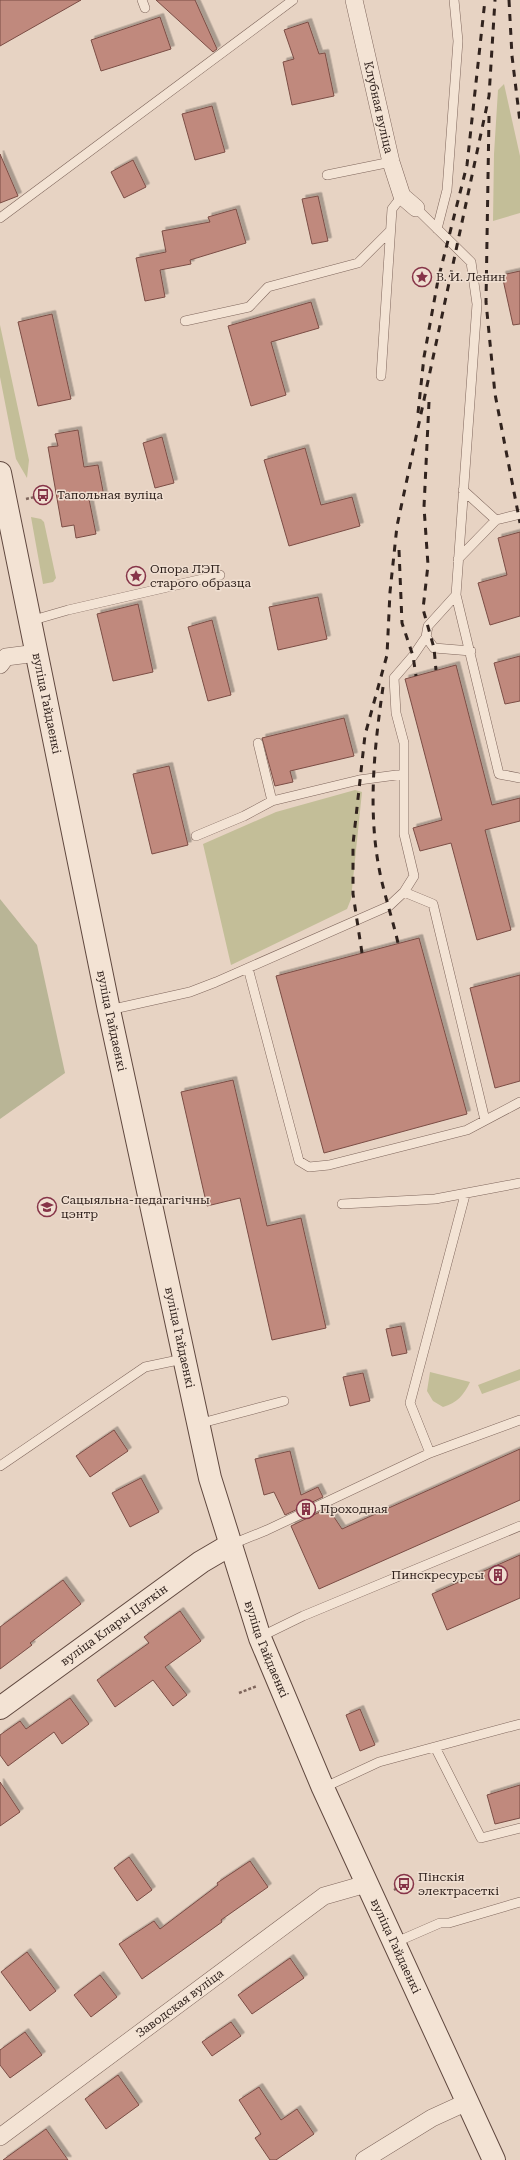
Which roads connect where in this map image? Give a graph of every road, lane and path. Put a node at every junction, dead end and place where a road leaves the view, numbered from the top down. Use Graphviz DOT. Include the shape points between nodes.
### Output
graph roads {
  1 [pos="294,0"];
  2 [pos="354,0"];
  3 [pos="454,0"];
  4 [pos="391,162"];
  5 [pos="327,175"];
  6 [pos="402,196"];
  7 [pos="416,208"];
  8 [pos="0,218"];
  9 [pos="437,229"];
  10 [pos="390,231"];
  11 [pos="185,321"];
  12 [pos="381,376"];
  13 [pos="0,472"];
  14 [pos="463,490"];
  15 [pos="520,514"];
  16 [pos="496,520"];
  17 [pos="458,559"];
  18 [pos="220,575"];
  19 [pos="456,594"];
  20 [pos="30,621"];
  21 [pos="426,637"];
  22 [pos="471,651"];
  23 [pos="37,653"];
  24 [pos="0,665"];
  25 [pos="258,742"];
  26 [pos="404,774"];
  27 [pos="520,778"];
  28 [pos="272,801"];
  29 [pos="196,836"];
  30 [pos="404,892"];
  31 [pos="248,968"];
  32 [pos="109,1010"];
  33 [pos="520,1102"];
  34 [pos="485,1120"];
  35 [pos="520,1184"];
  36 [pos="465,1195"];
  37 [pos="342,1204"];
  38 [pos="183,1359"];
  39 [pos="284,1402"];
  40 [pos="520,1420"];
  41 [pos="197,1424"];
  42 [pos="430,1453"];
  43 [pos="0,1466"];
  44 [pos="520,1526"];
  45 [pos="230,1545"];
  46 [pos="260,1638"];
  47 [pos="0,1708"];
  48 [pos="520,1724"];
  49 [pos="435,1747"];
  50 [pos="323,1788"];
  51 [pos="520,1828"];
  52 [pos="366,1884"];
  53 [pos="520,1902"];
  54 [pos="393,1944"];
  55 [pos="466,2102"];
  56 [pos="0,2137"];
  57 [pos="364,2160"];
  58 [pos="494,2160"];
  1 -- 8 [label="lane"];
  2 -- 4 [label="street, Клубная вуліца"];
  3 -- 9 [label="lane" via="458,41 448,182"];
  4 -- 5 [label="lane"];
  4 -- 6 [label="street, Клубная вуліца"];
  6 -- 7 [label="street"];
  6 -- 10 [label="lane" via="392,209"];
  7 -- 9 [label="lane"];
  9 -- 14 [label="lane" via="471,262 477,304"];
  10 -- 11 [label="lane" via="358,263 268,287 249,307"];
  10 -- 12 [label="lane"];
  13 -- 20 [label="street, вуліца Гайдаенкі"];
  14 -- 16 [label="lane"];
  14 -- 17 [label="lane"];
  15 -- 16 [label="lane"];
  16 -- 17 [label="lane"];
  17 -- 19 [label="lane"];
  18 -- 20 [label="lane"];
  19 -- 21 [label="lane" via="428,626"];
  19 -- 22 [label="lane"];
  20 -- 23 [label="street, вуліца Гайдаенкі"];
  21 -- 22 [label="lane" via="434,648"];
  21 -- 26 [label="lane" via="394,678 396,713 404,743"];
  22 -- 27 [label="lane" via="499,774"];
  23 -- 24 [label="street" via="6,657"];
  23 -- 32 [label="street, вуліца Гайдаенкі"];
  25 -- 28 [label="lane"];
  26 -- 28 [label="lane" via="360,780"];
  26 -- 30 [label="lane" via="404,834 414,876"];
  28 -- 29 [label="lane"];
  30 -- 31 [label="lane" via="389,906"];
  30 -- 34 [label="lane" via="433,904"];
  31 -- 32 [label="lane" via="190,992"];
  31 -- 34 [label="lane" via="299,1161 309,1167 329,1165 467,1130"];
  32 -- 38 [label="street, вуліца Гайдаенкі"];
  33 -- 34 [label="lane"];
  35 -- 36 [label="lane"];
  36 -- 37 [label="lane"];
  36 -- 42 [label="lane" via="410,1403"];
  38 -- 41 [label="street, вуліца Гайдаенкі"];
  38 -- 43 [label="lane" via="145,1367"];
  39 -- 41 [label="lane"];
  40 -- 42 [label="lane"];
  41 -- 45 [label="street, вуліца Гайдаенкі"];
  42 -- 45 [label="lane"];
  44 -- 46 [label="lane" via="303,1616"];
  45 -- 46 [label="street, вуліца Гайдаенкі"];
  45 -- 47 [label="street, вуліца Клары Цэткін" via="201,1562"];
  46 -- 50 [label="street, вуліца Гайдаенкі"];
  48 -- 49 [label="lane"];
  49 -- 50 [label="lane" via="379,1762"];
  49 -- 51 [label="lane" via="481,1838"];
  50 -- 52 [label="street, вуліца Гайдаенкі"];
  52 -- 54 [label="street, вуліца Гайдаенкі"];
  52 -- 56 [label="street, Заводская вуліца" via="324,1896"];
  53 -- 54 [label="lane" via="449,1923 440,1923"];
  54 -- 55 [label="street, вуліца Гайдаенкі"];
  55 -- 57 [label="street" via="432,2118"];
  55 -- 58 [label="street, вуліца Гайдаенкі"];
}
